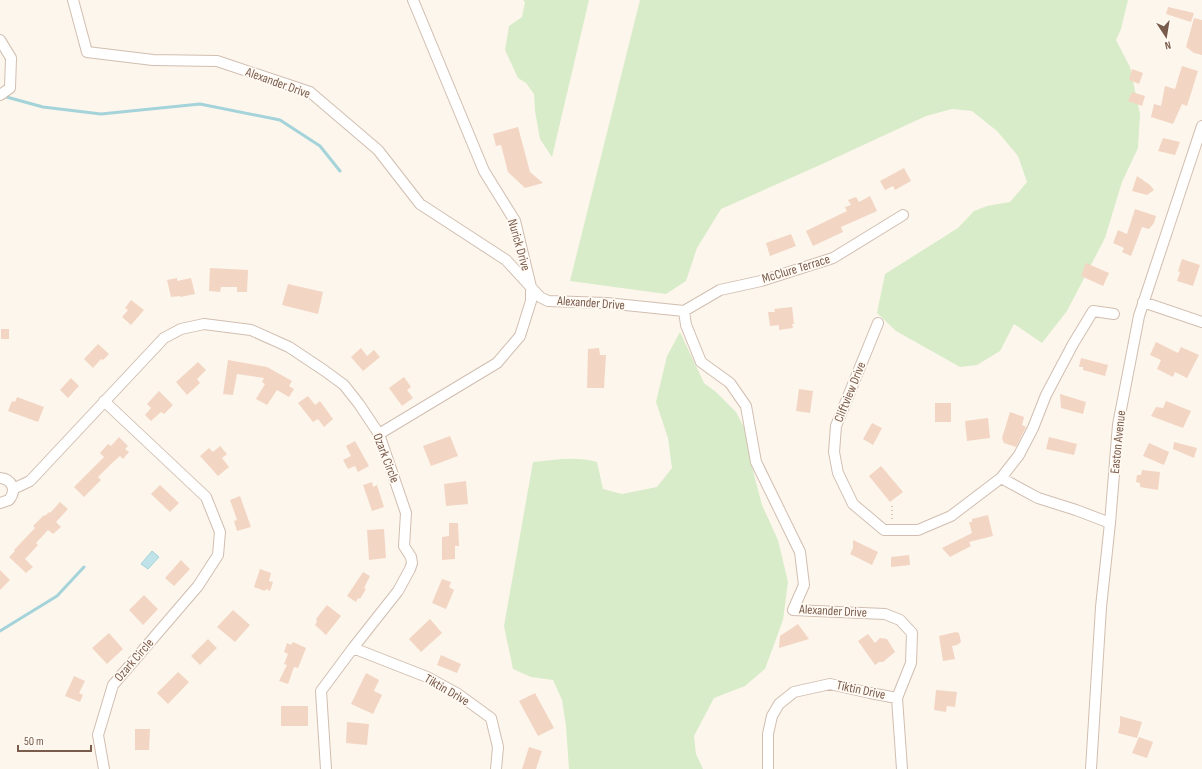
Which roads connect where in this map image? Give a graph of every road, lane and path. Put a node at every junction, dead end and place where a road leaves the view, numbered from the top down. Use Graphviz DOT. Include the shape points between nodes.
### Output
graph roads {
  1 [pos="73,0"];
  2 [pos="414,0"];
  3 [pos="0,40"];
  4 [pos="0,95"];
  5 [pos="1202,126"];
  6 [pos="1200,139"];
  7 [pos="903,216"];
  8 [pos="531,287"];
  9 [pos="1143,302"];
  10 [pos="684,311"];
  11 [pos="1114,314"];
  12 [pos="1202,322"];
  13 [pos="878,323"];
  14 [pos="104,401"];
  15 [pos="379,434"];
  16 [pos="0,478"];
  17 [pos="1001,478"];
  18 [pos="13,489"];
  19 [pos="0,503"];
  20 [pos="892,506"];
  21 [pos="1110,523"];
  22 [pos="893,530"];
  23 [pos="353,648"];
  24 [pos="897,698"];
  25 [pos="104,769"];
  26 [pos="326,769"];
  27 [pos="496,769"];
  28 [pos="768,769"];
  29 [pos="902,769"];
  30 [pos="1091,769"];
  1 -- 8 [label="street, Alexander Drive" via="87,52 153,60 217,61 310,92 378,150 420,204 506,260"];
  2 -- 8 [label="street, Nurick Drive" via="484,171 516,221"];
  3 -- 4 [label="street" via="11,58 10,88"];
  5 -- 6 [label="street, Easton Avenue"];
  6 -- 9 [label="street, Easton Avenue"];
  7 -- 10 [label="street, McClure Terrace" via="833,258 760,281 720,290"];
  8 -- 10 [label="street, Alexander Drive" via="540,297 548,300"];
  8 -- 15 [label="street, Nurick Drive" via="531,301 520,336 497,363"];
  9 -- 12 [label="street"];
  9 -- 21 [label="street, Easton Avenue" via="1118,425"];
  10 -- 24 [label="street, Alexander Drive" via="686,326 701,362 730,383 746,406 756,462 800,552 804,585 793,610 885,614 900,620 912,633 912,648 911,662"];
  11 -- 17 [label="street, Cliftview Drive" via="1093,311 1046,395 1022,448"];
  13 -- 22 [label="street, Cliftview Drive" via="836,426 834,452 838,473 853,504 884,530"];
  14 -- 15 [label="street, Ozark Circle" via="164,338 204,324 251,330 289,347 344,386"];
  14 -- 18 [label="street, Ozark Circle" via="30,481"];
  14 -- 25 [label="street, Ozark Circle" via="206,497 220,532 218,555 198,586 113,685 98,735"];
  15 -- 23 [label="street, Ozark Circle" via="406,513 404,546 412,557 412,563 398,591"];
  16 -- 18 [label="street" via="9,481"];
  17 -- 21 [label="street" via="1038,498"];
  17 -- 22 [label="street, Cliftview Drive" via="951,516 918,530"];
  18 -- 19 [label="street" via="12,497"];
  20 -- 22 [label="path"];
  21 -- 30 [label="street, Easton Avenue" via="1101,607"];
  23 -- 26 [label="street, Ozark Circle" via="321,691"];
  23 -- 27 [label="street, Tiktin Drive" via="427,677 458,694 490,718 498,747"];
  24 -- 28 [label="street, Tiktin Drive" via="830,684 794,692 779,704 772,716 768,734"];
  24 -- 29 [label="street, Tiktin Drive"];
}
